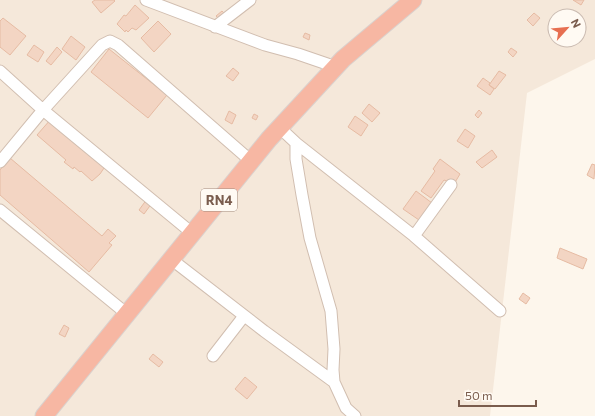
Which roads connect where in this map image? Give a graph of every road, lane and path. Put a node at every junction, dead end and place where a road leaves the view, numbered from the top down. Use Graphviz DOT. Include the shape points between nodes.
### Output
graph roads {
  1 [pos="146,0"];
  2 [pos="250,0"];
  3 [pos="413,0"];
  4 [pos="215,27"];
  5 [pos="336,67"];
  6 [pos="0,71"];
  7 [pos="43,110"];
  8 [pos="280,128"];
  9 [pos="296,143"];
  10 [pos="251,161"];
  11 [pos="0,162"];
  12 [pos="451,185"];
  13 [pos="0,210"];
  14 [pos="192,233"];
  15 [pos="414,236"];
  16 [pos="171,259"];
  17 [pos="500,311"];
  18 [pos="127,314"];
  19 [pos="244,316"];
  20 [pos="213,356"];
  21 [pos="334,382"];
  22 [pos="44,416"];
  23 [pos="355,416"];
  1 -- 4 [label="street"];
  2 -- 4 [label="street"];
  3 -- 5 [label="highway, RN4"];
  4 -- 5 [label="street"];
  5 -- 8 [label="highway, RN4"];
  6 -- 7 [label="street"];
  7 -- 10 [label="street" via="102,45 110,41 118,45"];
  7 -- 11 [label="street"];
  7 -- 14 [label="street"];
  8 -- 9 [label="street"];
  8 -- 10 [label="highway, RN4"];
  9 -- 15 [label="street"];
  9 -- 21 [label="street" via="296,159 310,238 331,311"];
  10 -- 14 [label="highway, RN4"];
  12 -- 15 [label="street"];
  13 -- 18 [label="street"];
  14 -- 16 [label="highway, RN4"];
  15 -- 17 [label="street"];
  16 -- 18 [label="highway, RN4"];
  16 -- 19 [label="street"];
  18 -- 22 [label="highway, RN4"];
  19 -- 20 [label="street"];
  19 -- 21 [label="street"];
  21 -- 23 [label="street" via="346,408"];
}
